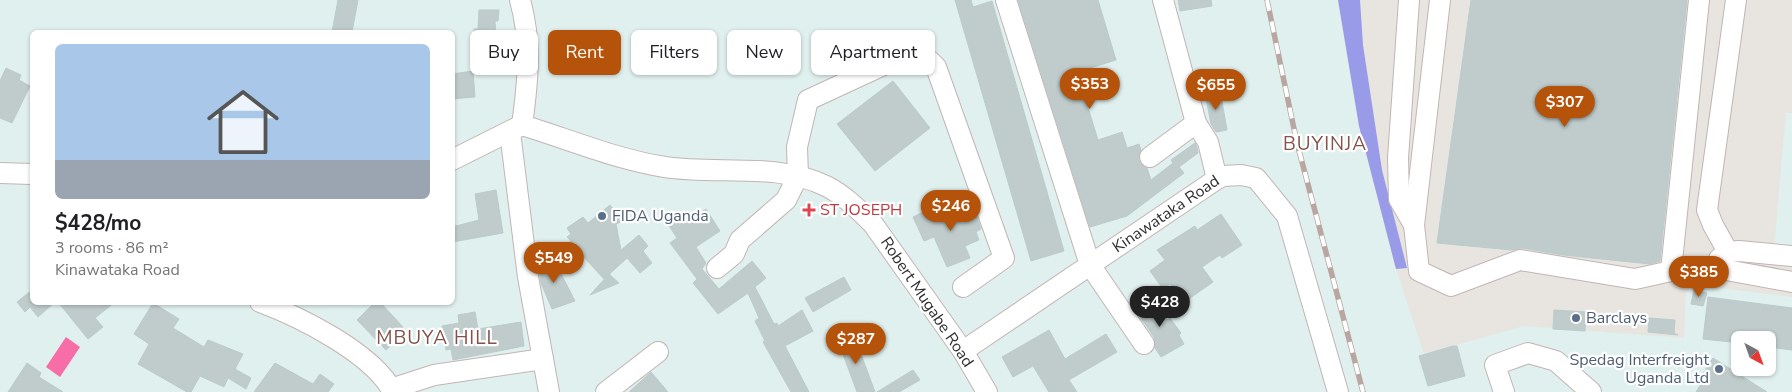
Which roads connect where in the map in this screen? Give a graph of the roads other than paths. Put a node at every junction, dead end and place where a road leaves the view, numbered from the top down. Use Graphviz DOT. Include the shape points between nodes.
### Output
graph roads {
  1 [pos="520,0"];
  2 [pos="1006,0"];
  3 [pos="1163,0"];
  4 [pos="1409,0"];
  5 [pos="1440,0"];
  6 [pos="1699,0"];
  7 [pos="1736,0"];
  8 [pos="1690,90"];
  9 [pos="1723,101"];
  10 [pos="1196,123"];
  11 [pos="516,129"];
  12 [pos="1150,157"];
  13 [pos="455,159"];
  14 [pos="0,173"];
  15 [pos="30,174"];
  16 [pos="798,176"];
  17 [pos="1217,179"];
  18 [pos="1679,195"];
  19 [pos="1708,210"];
  20 [pos="1414,225"];
  21 [pos="1728,252"];
  22 [pos="1792,256"];
  23 [pos="1090,265"];
  24 [pos="1710,267"];
  25 [pos="717,268"];
  26 [pos="1671,271"];
  27 [pos="1792,282"];
  28 [pos="963,287"];
  29 [pos="267,305"];
  30 [pos="1144,344"];
  31 [pos="963,351"];
  32 [pos="658,352"];
  33 [pos="543,359"];
  34 [pos="392,390"];
  35 [pos="549,392"];
  36 [pos="606,392"];
  37 [pos="987,392"];
  38 [pos="1338,392"];
  39 [pos="1504,392"];
  40 [pos="1591,392"];
  1 -- 11 [label="street" via="529,56"];
  2 -- 23 [label="street"];
  3 -- 10 [label="street"];
  4 -- 20 [label="street" via="1398,158 1399,199"];
  5 -- 20 [label="street"];
  6 -- 8 [label="street"];
  7 -- 9 [label="street"];
  8 -- 9 [label="street"];
  8 -- 18 [label="street"];
  9 -- 19 [label="street"];
  10 -- 12 [label="street"];
  10 -- 17 [label="street" via="1208,142"];
  11 -- 13 [label="street"];
  11 -- 16 [label="street, Robert Mugabe Road" via="664,167 716,172 784,172"];
  11 -- 33 [label="street" via="528,277"];
  14 -- 15 [label="street"];
  16 -- 25 [label="street" via="786,200 740,240 734,254"];
  16 -- 28 [label="street" via="797,146 808,100 902,56 917,53 928,58 936,67 1004,258"];
  16 -- 31 [label="street, Robert Mugabe Road" via="828,187 873,224"];
  17 -- 23 [label="street, Kinawataka Road"];
  17 -- 38 [label="street, Kinawataka Road" via="1241,175 1256,178 1286,216"];
  18 -- 19 [label="street"];
  18 -- 26 [label="street"];
  19 -- 21 [label="street"];
  20 -- 26 [label="street" via="1419,271 1452,286 1520,260 1635,279"];
  21 -- 22 [label="street" via="1758,251"];
  21 -- 24 [label="street"];
  23 -- 30 [label="street"];
  23 -- 31 [label="street, Kinawataka Road"];
  24 -- 26 [label="street"];
  24 -- 27 [label="street"];
  29 -- 34 [label="street" via="310,323 335,339 367,362"];
  31 -- 37 [label="street, Robert Mugabe Road"];
  32 -- 36 [label="street"];
  33 -- 34 [label="street" via="434,375"];
  33 -- 35 [label="street"];
  39 -- 40 [label="street" via="1495,365 1528,352 1556,361"];
}
